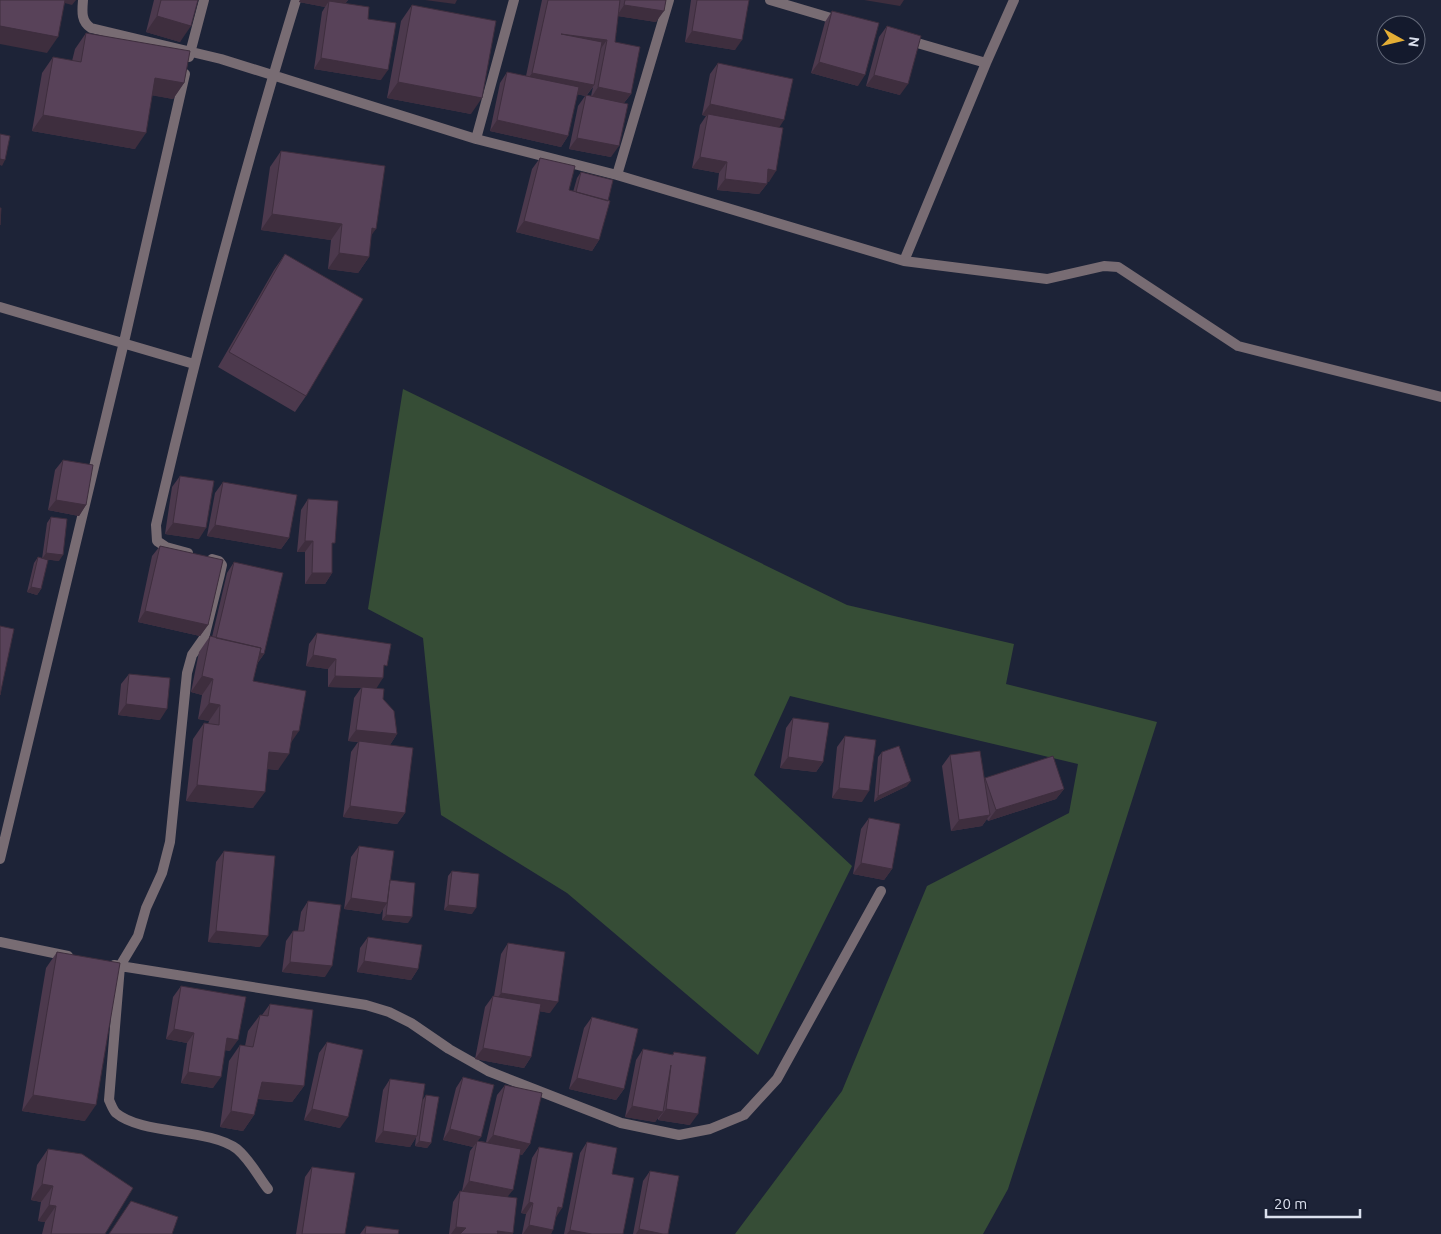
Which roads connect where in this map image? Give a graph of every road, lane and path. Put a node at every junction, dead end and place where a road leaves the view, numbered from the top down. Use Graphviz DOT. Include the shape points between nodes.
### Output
graph roads {
  1 [pos="83,0"];
  2 [pos="204,0"];
  3 [pos="296,0"];
  4 [pos="514,0"];
  5 [pos="669,0"];
  6 [pos="770,0"];
  7 [pos="1014,0"];
  8 [pos="854,24"];
  9 [pos="901,38"];
  10 [pos="190,51"];
  11 [pos="986,63"];
  12 [pos="273,75"];
  13 [pos="476,139"];
  14 [pos="617,176"];
  15 [pos="904,262"];
  16 [pos="0,307"];
  17 [pos="124,342"];
  18 [pos="194,364"];
  19 [pos="1441,397"];
  20 [pos="0,859"];
  21 [pos="881,891"];
  22 [pos="0,942"];
  23 [pos="83,958"];
  24 [pos="101,962"];
  25 [pos="120,966"];
  26 [pos="268,1189"];
  1 -- 10 [label="street" via="83,18 91,28"];
  2 -- 10 [label="street"];
  3 -- 12 [label="street"];
  4 -- 13 [label="street"];
  5 -- 14 [label="street"];
  6 -- 8 [label="street"];
  7 -- 11 [label="street"];
  9 -- 11 [label="street"];
  10 -- 12 [label="street"];
  10 -- 17 [label="street"];
  11 -- 15 [label="street"];
  12 -- 13 [label="street"];
  12 -- 18 [label="street"];
  13 -- 14 [label="street"];
  14 -- 15 [label="street"];
  15 -- 19 [label="street" via="1047,280 1104,266 1118,267 1238,346"];
  16 -- 17 [label="street"];
  17 -- 18 [label="street"];
  17 -- 20 [label="street"];
  18 -- 25 [label="street" via="155,534 157,541 166,547 218,561 222,565 204,638 192,655 187,673 170,842 138,936"];
  21 -- 25 [label="street" via="777,1079 744,1115 679,1135 621,1123 488,1071 389,1012 357,1003"];
  22 -- 23 [label="street"];
  24 -- 25 [label="street"];
  25 -- 26 [label="street" via="109,1100 114,1112 127,1120 236,1148"];
}
